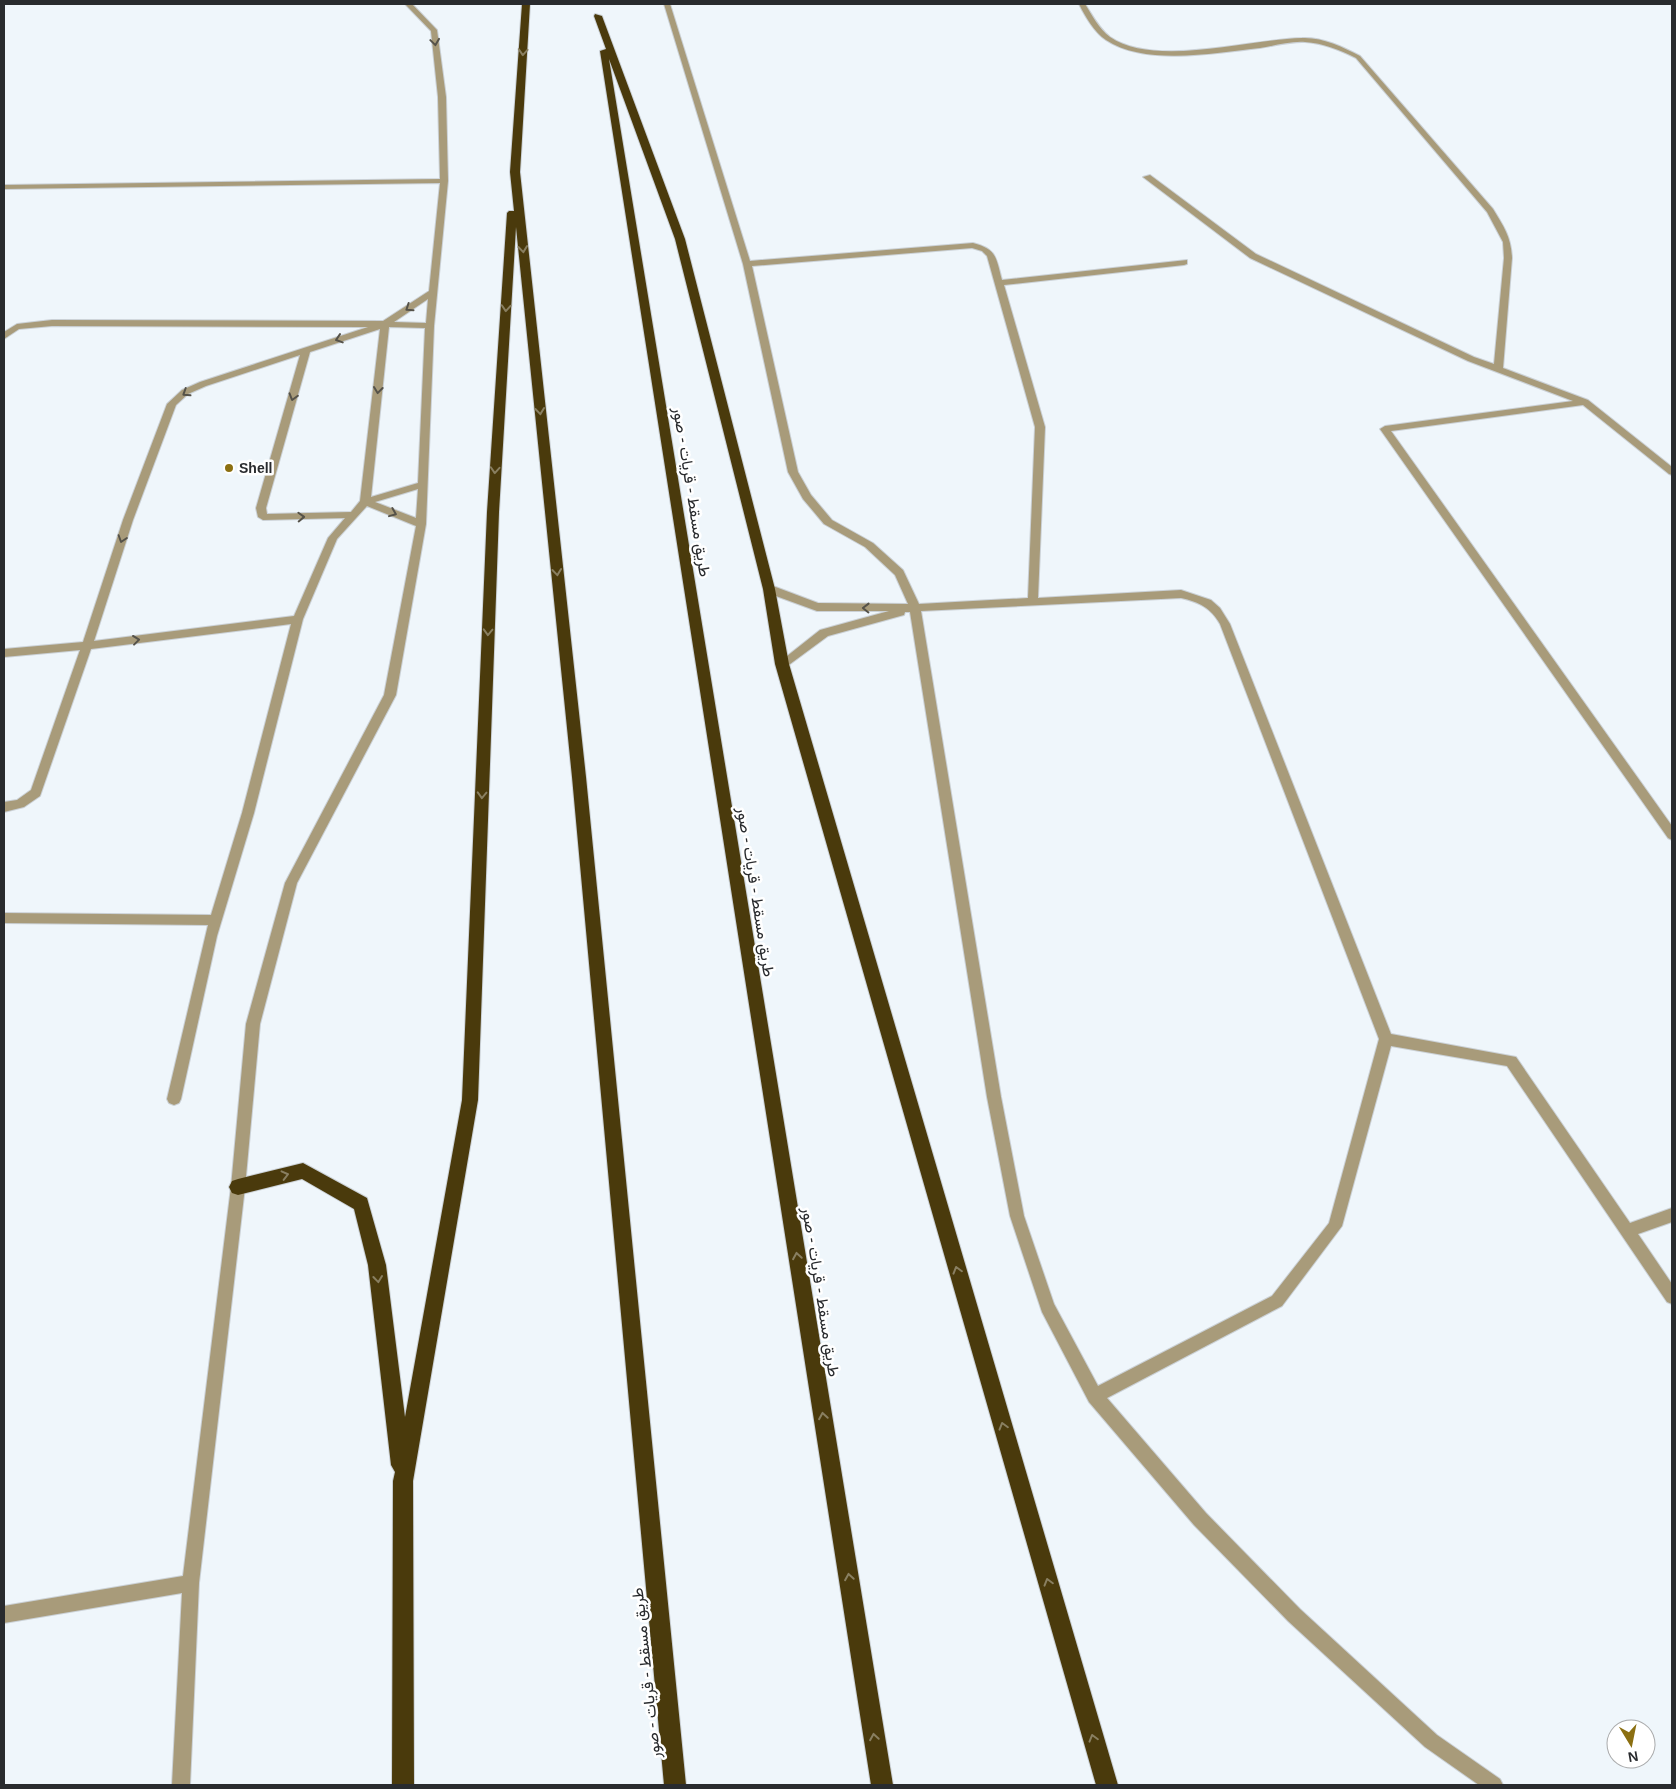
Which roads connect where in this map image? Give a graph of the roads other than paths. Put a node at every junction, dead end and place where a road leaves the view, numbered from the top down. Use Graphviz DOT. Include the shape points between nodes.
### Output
graph roads {
  1 [pos="408,4"];
  2 [pos="526,4"];
  3 [pos="667,4"];
  4 [pos="1082,4"];
  5 [pos="597,10"];
  6 [pos="515,172"];
  7 [pos="1148,177"];
  8 [pos="444,182"];
  9 [pos="4,187"];
  10 [pos="1184,262"];
  11 [pos="747,264"];
  12 [pos="999,283"];
  13 [pos="433,292"];
  14 [pos="386,324"];
  15 [pos="430,326"];
  16 [pos="4,336"];
  17 [pos="306,350"];
  18 [pos="1498,369"];
  19 [pos="1585,402"];
  20 [pos="1672,472"];
  21 [pos="424,484"];
  22 [pos="365,502"];
  23 [pos="353,515"];
  24 [pos="421,524"];
  25 [pos="769,589"];
  26 [pos="1033,601"];
  27 [pos="915,608"];
  28 [pos="298,619"];
  29 [pos="87,646"];
  30 [pos="4,653"];
  31 [pos="782,664"];
  32 [pos="4,807"];
  33 [pos="1672,835"];
  34 [pos="4,918"];
  35 [pos="216,920"];
  36 [pos="1386,1039"];
  37 [pos="174,1099"];
  38 [pos="238,1187"];
  39 [pos="1672,1215"];
  40 [pos="1627,1231"];
  41 [pos="1672,1297"];
  42 [pos="1095,1396"];
  43 [pos="403,1481"];
  44 [pos="191,1583"];
  45 [pos="4,1614"];
  46 [pos="181,1785"];
  47 [pos="403,1785"];
  48 [pos="675,1785"];
  49 [pos="882,1785"];
  50 [pos="1107,1785"];
  51 [pos="1494,1785"];
  1 -- 8 [label="street, one-way" via="434,30 442,96"];
  2 -- 6 [label="highway, طريق مسقط - قريات - صور, one-way"];
  3 -- 11 [label="street"];
  4 -- 18 [label="street" via="1107,39 1136,51 1172,54 1303,40 1324,42 1358,57 1473,189 1501,228 1507,242 1508,258"];
  5 -- 25 [label="highway" via="680,239"];
  49 -- 5 [label="highway, طريق مسقط - قريات - صور, one-way"];
  6 -- 43 [label="highway, one-way" via="493,512 470,1100"];
  6 -- 48 [label="highway, طريق مسقط - قريات - صور, one-way" via="580,787"];
  7 -- 18 [label="street" via="1253,256"];
  8 -- 9 [label="street"];
  8 -- 13 [label="street"];
  10 -- 12 [label="street"];
  11 -- 12 [label="street" via="973,245 991,255"];
  11 -- 27 [label="street" via="793,472 807,497 828,522 869,544 899,573"];
  12 -- 26 [label="street" via="1040,427"];
  13 -- 14 [label="street, one-way"];
  13 -- 15 [label="street"];
  14 -- 15 [label="street"];
  14 -- 16 [label="street" via="52,323 17,327"];
  14 -- 17 [label="street, one-way"];
  14 -- 22 [label="street, one-way"];
  15 -- 21 [label="street"];
  17 -- 23 [label="street, one-way" via="261,508 264,517"];
  17 -- 29 [label="street, one-way" via="203,384 185,392 172,404 128,520"];
  18 -- 19 [label="street"];
  19 -- 20 [label="street"];
  19 -- 33 [label="street" via="1385,429"];
  21 -- 22 [label="street"];
  21 -- 24 [label="street"];
  22 -- 23 [label="street"];
  22 -- 24 [label="street, one-way"];
  23 -- 28 [label="street" via="333,538"];
  24 -- 38 [label="street" via="390,695 291,883 253,1024"];
  27 -- 25 [label="street, one-way" via="817,607"];
  25 -- 31 [label="highway"];
  26 -- 27 [label="street"];
  26 -- 36 [label="street" via="1181,594 1202,599 1218,610"];
  27 -- 31 [label="street" via="824,633"];
  27 -- 42 [label="street" via="994,1097 1017,1216 1046,1307"];
  29 -- 28 [label="street, one-way"];
  28 -- 35 [label="street" via="248,813"];
  29 -- 30 [label="street"];
  29 -- 32 [label="street" via="36,793 20,804"];
  50 -- 31 [label="highway, one-way"];
  34 -- 35 [label="street"];
  35 -- 37 [label="street"];
  36 -- 40 [label="street" via="1511,1061"];
  36 -- 42 [label="street" via="1335,1226 1277,1301"];
  38 -- 43 [label="highway, one-way" via="302,1171 361,1204 376,1265"];
  38 -- 44 [label="street"];
  39 -- 40 [label="street"];
  40 -- 41 [label="street"];
  42 -- 51 [label="street" via="1200,1519 1294,1615 1431,1741"];
  43 -- 47 [label="highway"];
  44 -- 45 [label="street"];
  44 -- 46 [label="street"];
}
